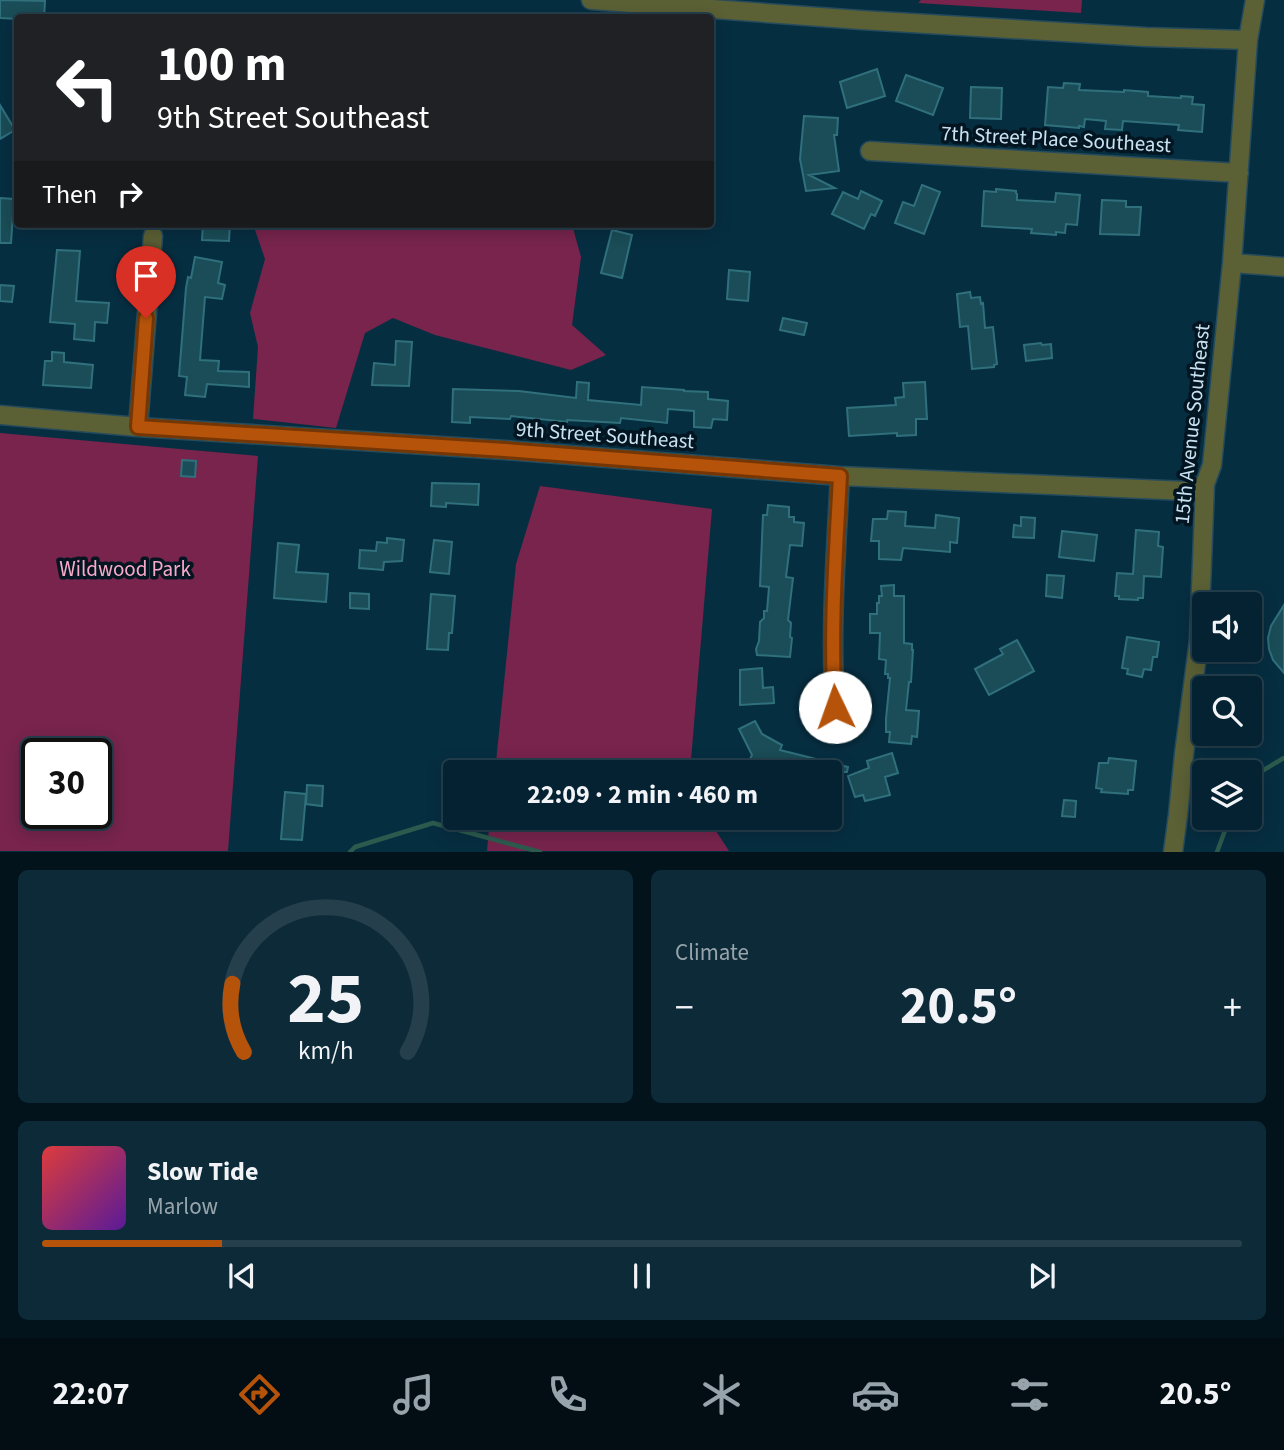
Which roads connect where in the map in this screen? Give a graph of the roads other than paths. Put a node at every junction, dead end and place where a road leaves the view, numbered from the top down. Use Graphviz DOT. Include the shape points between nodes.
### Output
graph roads {
  1 [pos="591,0"];
  2 [pos="1255,0"];
  3 [pos="1248,40"];
  4 [pos="870,151"];
  5 [pos="1239,173"];
  6 [pos="153,236"];
  7 [pos="1232,263"];
  8 [pos="1284,267"];
  9 [pos="0,415"];
  10 [pos="138,427"];
  11 [pos="840,476"];
  12 [pos="1205,484"];
  13 [pos="835,707"];
  14 [pos="1172,852"];
  1 -- 3 [label="street" via="875,21"];
  2 -- 3 [label="street, 15th Avenue Southeast"];
  3 -- 5 [label="street, 15th Avenue Southeast"];
  4 -- 5 [label="street, 7th Street Place Southeast"];
  5 -- 7 [label="street, 15th Avenue Southeast"];
  6 -- 10 [label="street"];
  7 -- 8 [label="street"];
  7 -- 12 [label="street, 15th Avenue Southeast" via="1212,465"];
  9 -- 10 [label="street, 9th Street Southeast"];
  10 -- 11 [label="street, 9th Street Southeast"];
  11 -- 12 [label="street, 9th Street Southeast" via="1187,491"];
  11 -- 13 [label="street" via="834,585"];
  12 -- 14 [label="street, 15th Avenue Southeast" via="1199,640"];
}
